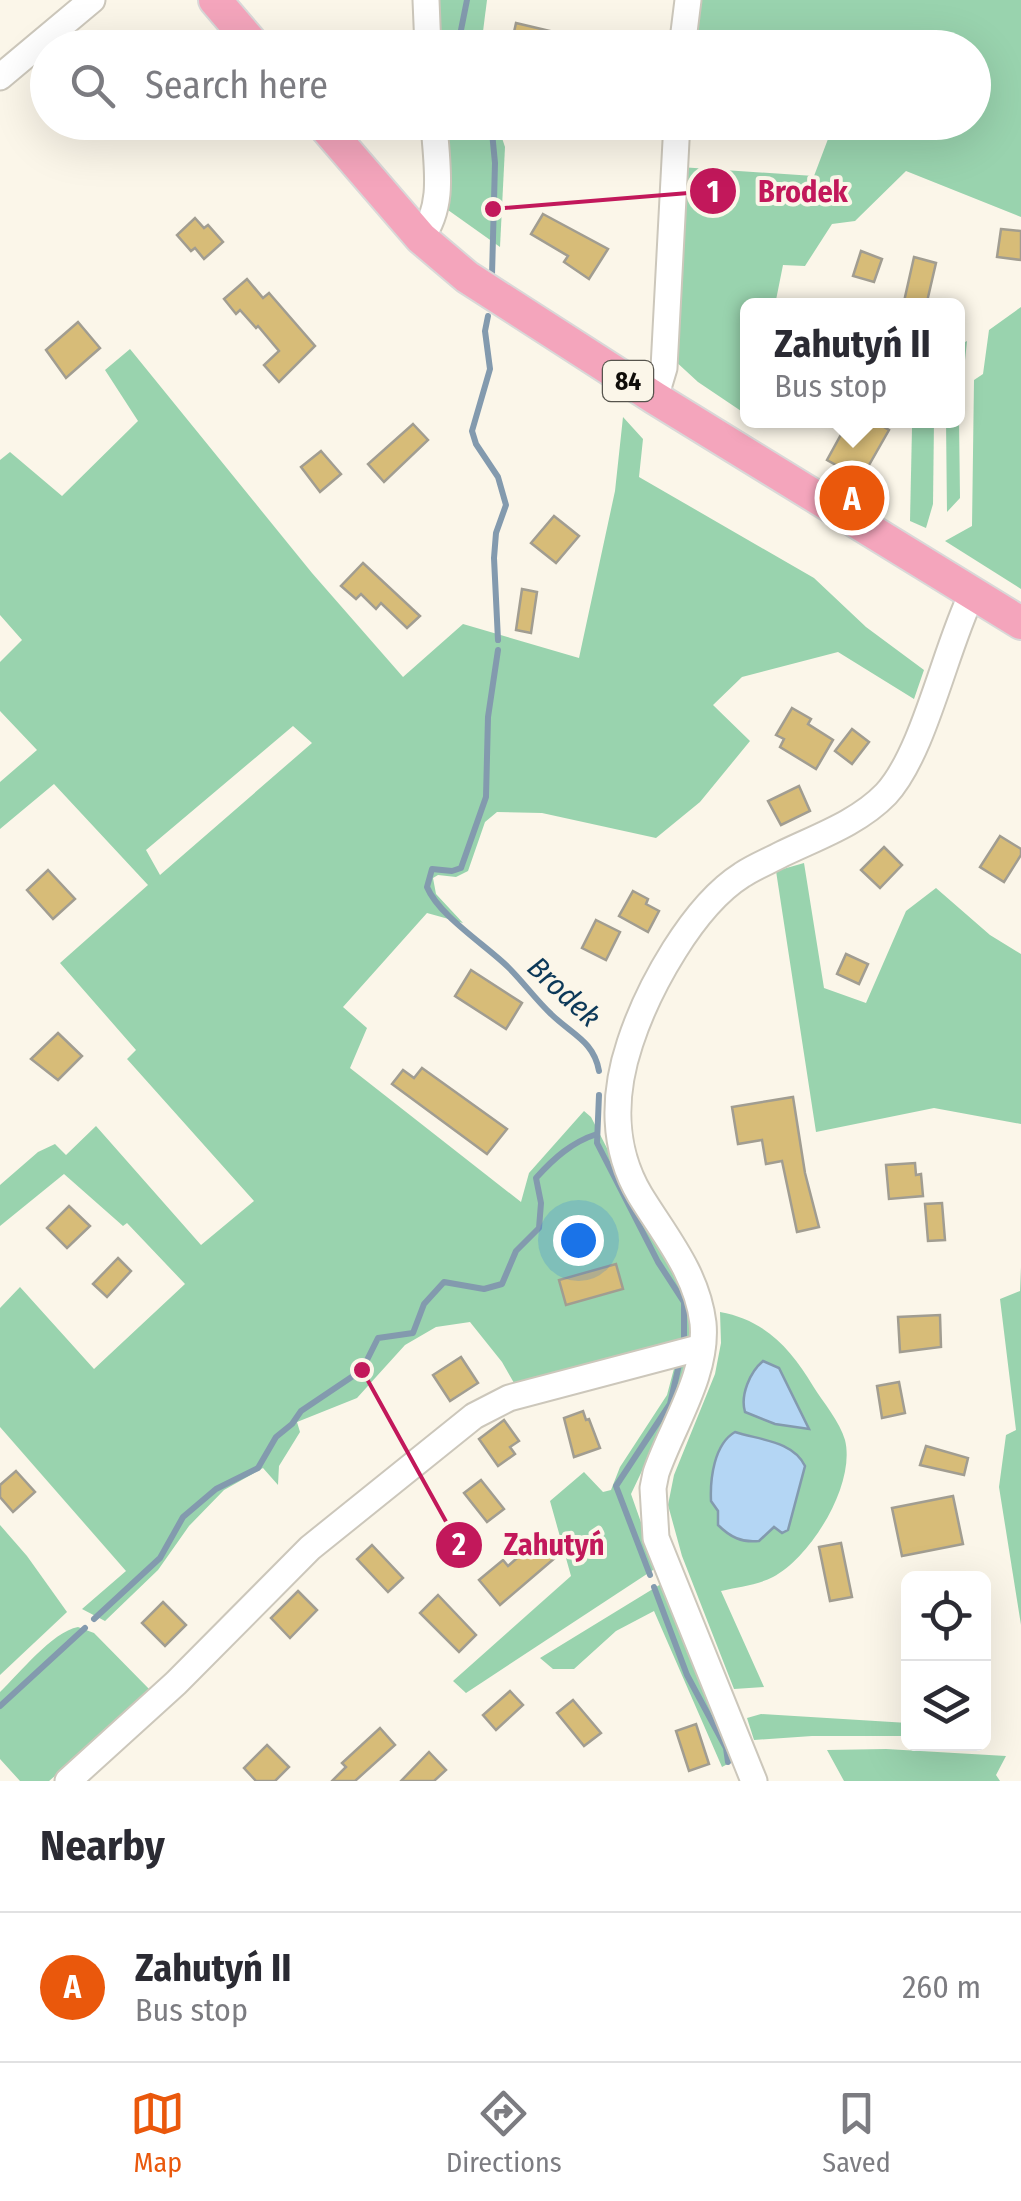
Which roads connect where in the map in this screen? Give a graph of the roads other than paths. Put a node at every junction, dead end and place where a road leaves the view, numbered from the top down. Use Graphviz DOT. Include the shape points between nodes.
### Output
graph roads {
  1 [pos="92,0"];
  2 [pos="215,0"];
  3 [pos="426,0"];
  4 [pos="688,0"];
  5 [pos="56,30"];
  6 [pos="241,30"];
  7 [pos="427,30"];
  8 [pos="684,30"];
  9 [pos="30,52"];
  10 [pos="0,77"];
  11 [pos="336,140"];
  12 [pos="435,140"];
  13 [pos="675,140"];
  14 [pos="420,238"];
  15 [pos="655,398"];
  16 [pos="972,594"];
  17 [pos="1021,624"];
  18 [pos="702,1348"];
  19 [pos="68,1781"];
  20 [pos="754,1781"];
  1 -- 5 [label="street"];
  2 -- 6 [label="main road"];
  3 -- 7 [label="street"];
  4 -- 8 [label="street"];
  9 -- 10 [label="street"];
  11 -- 14 [label="main road, 84"];
  12 -- 14 [label="street" via="438,201"];
  13 -- 15 [label="street" via="664,368"];
  14 -- 15 [label="main road, 84" via="477,285"];
  15 -- 16 [label="main road, 84"];
  16 -- 17 [label="main road, 84"];
  16 -- 18 [label="street" via="908,763 888,792 868,810 740,876 709,903 686,932 630,1040 616,1118 624,1160 697,1292"];
  18 -- 19 [label="street" via="509,1398 474,1416 310,1548 176,1684"];
  18 -- 20 [label="street" via="656,1473 656,1538"];
}
